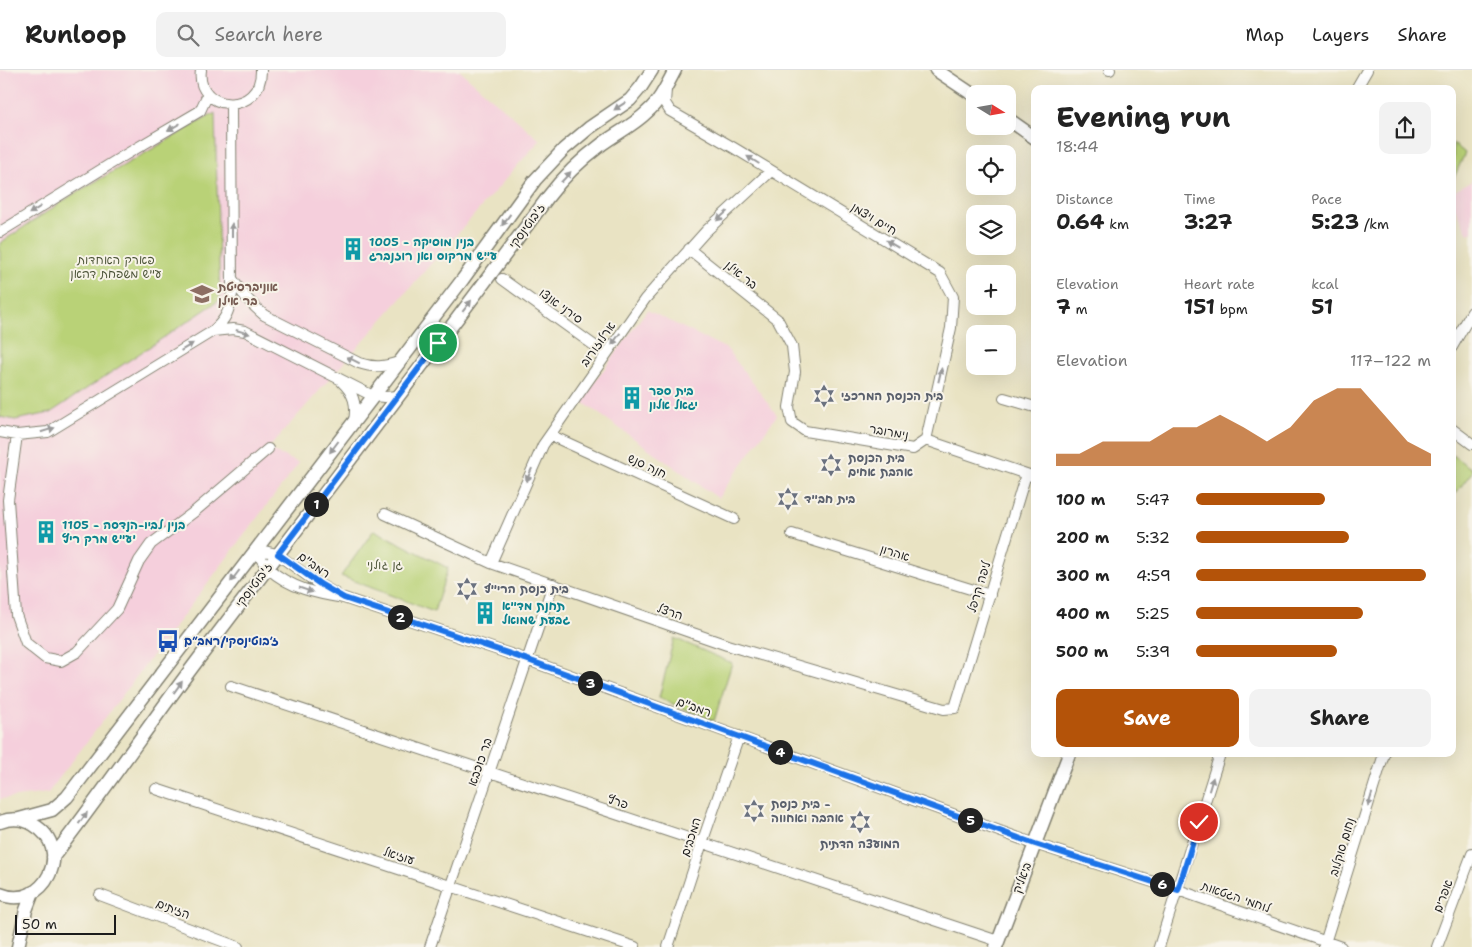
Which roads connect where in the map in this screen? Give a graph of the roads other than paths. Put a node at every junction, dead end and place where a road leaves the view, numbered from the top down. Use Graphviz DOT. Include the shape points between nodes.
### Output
graph roads {
  1 [pos="201,70"];
  2 [pos="261,70"];
  3 [pos="652,70"];
  4 [pos="675,70"];
  5 [pos="936,70"];
  6 [pos="1367,70"];
  7 [pos="1358,85"];
  8 [pos="666,86"];
  9 [pos="966,90"];
  10 [pos="208,94"];
  11 [pos="231,104"];
  12 [pos="1016,125"];
  13 [pos="1031,135"];
  14 [pos="771,171"];
  15 [pos="0,232"];
  16 [pos="689,249"];
  17 [pos="232,279"];
  18 [pos="502,279"];
  19 [pos="1472,312"];
  20 [pos="213,331"];
  21 [pos="1456,340"];
  22 [pos="606,354"];
  23 [pos="399,362"];
  24 [pos="338,378"];
  25 [pos="373,396"];
  26 [pos="398,396"];
  27 [pos="1004,398"];
  28 [pos="1031,406"];
  29 [pos="354,421"];
  30 [pos="792,422"];
  31 [pos="0,432"];
  32 [pos="1456,432"];
  33 [pos="16,435"];
  34 [pos="550,435"];
  35 [pos="926,440"];
  36 [pos="1472,444"];
  37 [pos="268,449"];
  38 [pos="1031,476"];
  39 [pos="385,514"];
  40 [pos="734,519"];
  41 [pos="792,534"];
  42 [pos="256,550"];
  43 [pos="278,554"];
  44 [pos="491,563"];
  45 [pos="267,568"];
  46 [pos="554,584"];
  47 [pos="990,595"];
  48 [pos="344,598"];
  49 [pos="528,660"];
  50 [pos="231,686"];
  51 [pos="955,708"];
  52 [pos="738,736"];
  53 [pos="1068,757"];
  54 [pos="1219,757"];
  55 [pos="1383,757"];
  56 [pos="489,772"];
  57 [pos="156,790"];
  58 [pos="19,819"];
  59 [pos="1,822"];
  60 [pos="702,843"];
  61 [pos="1035,844"];
  62 [pos="1472,854"];
  63 [pos="54,857"];
  64 [pos="450,886"];
  65 [pos="1178,890"];
  66 [pos="33,892"];
  67 [pos="0,894"];
  68 [pos="100,895"];
  69 [pos="997,944"];
  70 [pos="1325,944"];
  71 [pos="18,947"];
  72 [pos="238,947"];
  73 [pos="430,947"];
  74 [pos="634,947"];
  75 [pos="668,947"];
  76 [pos="1159,947"];
  77 [pos="1341,947"];
  78 [pos="1437,947"];
  1 -- 10 [label="street" via="202,85"];
  2 -- 11 [label="street" via="261,80 254,94 247,100"];
  3 -- 23 [label="street, ז'בוטינסקי, one-way" via="630,100 564,149 535,180"];
  4 -- 8 [label="street, ז'בוטינסקי"];
  5 -- 9 [label="street"];
  6 -- 7 [label="street"];
  14 -- 8 [label="street, חיים ויצמן, one-way" via="670,111 665,103"];
  26 -- 8 [label="street, ז'בוטינסקי, one-way" via="551,193 600,145 649,111"];
  10 -- 11 [label="street" via="214,100"];
  10 -- 15 [label="street, one-way" via="200,111"];
  17 -- 11 [label="street, one-way"];
  12 -- 13 [label="street"];
  14 -- 16 [label="street, ארלוזורוב, one-way"];
  35 -- 14 [label="street, חיים ויצמן, one-way" via="951,328 953,297 940,273"];
  16 -- 22 [label="street, ארלוזורוב, one-way" via="645,299"];
  16 -- 30 [label="street, בר אילן" via="778,320 792,346 795,372 789,407"];
  17 -- 20 [label="street" via="230,308 224,321"];
  23 -- 17 [label="street, one-way" via="379,367 360,364 264,315 247,300"];
  18 -- 22 [label="street, סירני אנצו"];
  19 -- 21 [label="street"];
  20 -- 24 [label="street, one-way" via="233,329 245,332"];
  33 -- 20 [label="street, one-way" via="48,432"];
  22 -- 34 [label="street, ארלוזורוב"];
  23 -- 25 [label="street, ז'בוטינסקי"];
  24 -- 25 [label="street"];
  24 -- 29 [label="street" via="347,386 354,400"];
  25 -- 26 [label="street"];
  25 -- 29 [label="street, ז'בוטינסקי"];
  26 -- 43 [label="street, ז'בוטינסקי"];
  27 -- 28 [label="street"];
  29 -- 42 [label="street, ז'בוטינסקי, one-way"];
  30 -- 35 [label="street, נימרובר" via="806,431 913,449"];
  31 -- 33 [label="street"];
  32 -- 36 [label="street"];
  33 -- 37 [label="street" via="8,500 16,615 26,643 45,658 61,661 77,652 117,609 139,561 151,544"];
  34 -- 40 [label="street, חנה סנש"];
  34 -- 44 [label="street, ארלוזורוב, one-way"];
  35 -- 38 [label="street, נימרובר"];
  38 -- 47 [label="street, ליפה קרפל"];
  39 -- 44 [label="street, הרצל"];
  41 -- 47 [label="street, אהרון"];
  42 -- 43 [label="street, רמב\"ם"];
  42 -- 45 [label="street, רמב\"ם"];
  42 -- 58 [label="street, ז'בוטינסקי, one-way" via="67,797 52,810"];
  43 -- 45 [label="street, ז'בוטינסקי"];
  43 -- 48 [label="street, רמב\"ם"];
  44 -- 46 [label="street, הרצל"];
  45 -- 48 [label="street, רמב\"ם, one-way" via="301,589"];
  63 -- 45 [label="street, ז'בוטינסקי, one-way"];
  46 -- 49 [label="street, בר כוכבא"];
  46 -- 51 [label="street, הרצל" via="727,645 944,710"];
  47 -- 51 [label="street, ליפה קרפל"];
  48 -- 49 [label="street, רמב\"ם"];
  49 -- 52 [label="street, רמב\"ם"];
  49 -- 56 [label="street, בר כוכבא"];
  50 -- 56 [label="street, פרץ"];
  52 -- 60 [label="street, המכבים"];
  52 -- 61 [label="street, רמב\"ם"];
  53 -- 61 [label="street, ביאליק"];
  65 -- 54 [label="street, one-way"];
  55 -- 70 [label="street, נחום סוקלוב, one-way"];
  56 -- 60 [label="street, פרץ"];
  56 -- 64 [label="street, בר כוכבא"];
  57 -- 64 [label="street, עוזיאל"];
  58 -- 59 [label="street, ז'בוטינסקי"];
  58 -- 63 [label="street" via="39,828 47,836"];
  60 -- 69 [label="street, פרץ"];
  60 -- 75 [label="street, המכבים"];
  61 -- 65 [label="street, לוחמי הגטאות"];
  61 -- 69 [label="street, ביאליק"];
  62 -- 78 [label="street, אפרים"];
  63 -- 66 [label="street, ז'בוטינסקי" via="47,880"];
  64 -- 73 [label="street, בר כוכבא"];
  64 -- 74 [label="street, עוזיאל"];
  65 -- 70 [label="street, לוחמי הגטאות"];
  65 -- 76 [label="street"];
  66 -- 67 [label="street" via="18,897"];
  66 -- 71 [label="street"];
  68 -- 72 [label="street, הזיתים"];
  70 -- 77 [label="street, לוחמי הגטאות"];
}
